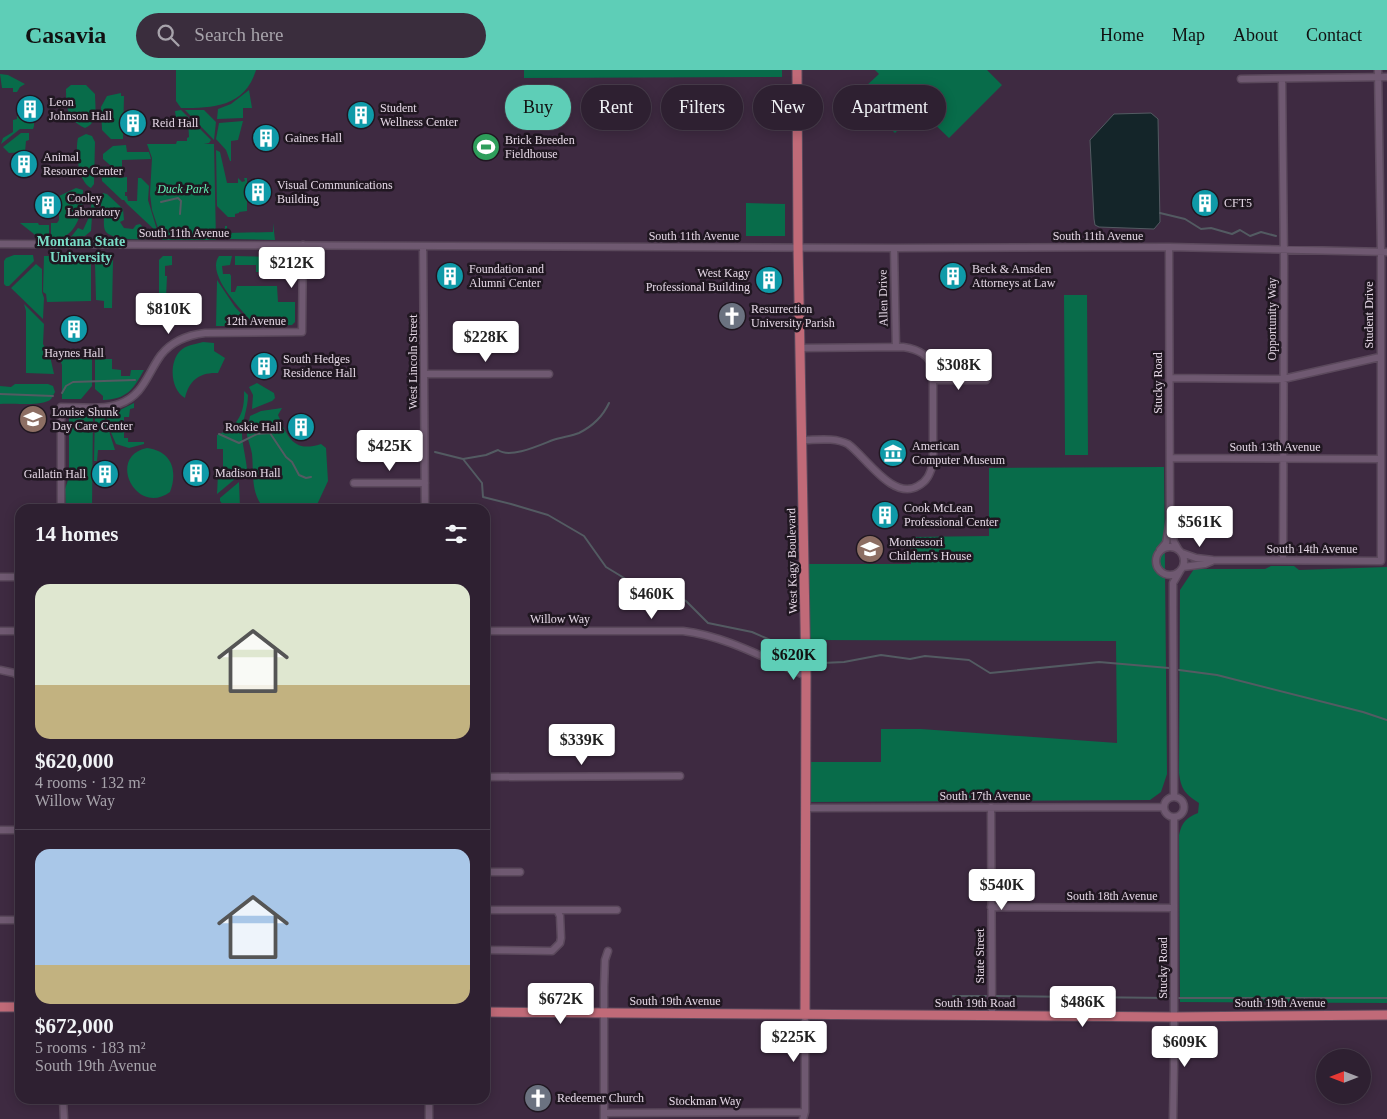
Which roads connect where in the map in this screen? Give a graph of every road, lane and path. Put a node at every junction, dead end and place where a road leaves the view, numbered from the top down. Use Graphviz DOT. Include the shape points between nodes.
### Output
graph roads {
  1 [pos="797,70"];
  2 [pos="1378,74"];
  3 [pos="1387,77"];
  4 [pos="1282,79"];
  5 [pos="1241,80"];
  6 [pos="1383,178"];
  7 [pos="0,244"];
  8 [pos="303,245"];
  9 [pos="423,246"];
  10 [pos="798,246"];
  11 [pos="1169,247"];
  12 [pos="894,248"];
  13 [pos="1284,251"];
  14 [pos="1384,252"];
  15 [pos="896,347"];
  16 [pos="801,348"];
  17 [pos="1380,357"];
  18 [pos="424,374"];
  19 [pos="549,374"];
  20 [pos="1170,378"];
  21 [pos="1283,379"];
  22 [pos="933,380"];
  23 [pos="986,380"];
  24 [pos="802,440"];
  25 [pos="1170,458"];
  26 [pos="1283,458"];
  27 [pos="1380,459"];
  28 [pos="354,483"];
  29 [pos="425,483"];
  30 [pos="61,504"];
  31 [pos="425,504"];
  32 [pos="1170,519"];
  33 [pos="1160,550"];
  34 [pos="1180,551"];
  35 [pos="1213,560"];
  36 [pos="1283,560"];
  37 [pos="1381,561"];
  38 [pos="1181,569"];
  39 [pos="1163,573"];
  40 [pos="0,577"];
  41 [pos="15,578"];
  42 [pos="1173,605"];
  43 [pos="0,631"];
  44 [pos="15,631"];
  45 [pos="490,631"];
  46 [pos="0,670"];
  47 [pos="15,674"];
  48 [pos="806,676"];
  49 [pos="490,776"];
  50 [pos="680,776"];
  51 [pos="1174,797"];
  52 [pos="1164,807"];
  53 [pos="807,808"];
  54 [pos="990,808"];
  55 [pos="1174,818"];
  56 [pos="0,830"];
  57 [pos="15,830"];
  58 [pos="490,872"];
  59 [pos="520,872"];
  60 [pos="991,907"];
  61 [pos="1174,908"];
  62 [pos="490,910"];
  63 [pos="557,910"];
  64 [pos="617,910"];
  65 [pos="0,920"];
  66 [pos="15,920"];
  67 [pos="490,950"];
  68 [pos="608,951"];
  69 [pos="0,1007"];
  70 [pos="15,1007"];
  71 [pos="490,1012"];
  72 [pos="604,1013"];
  73 [pos="805,1014"];
  74 [pos="1387,1015"];
  75 [pos="992,1016"];
  76 [pos="1174,1017"];
  77 [pos="63,1104"];
  78 [pos="429,1104"];
  79 [pos="604,1116"];
  80 [pos="805,1117"];
  81 [pos="64,1119"];
  82 [pos="429,1119"];
  83 [pos="1172,1119"];
  1 -- 10 [label="main road, West Kagy Boulevard"];
  2 -- 3 [label="street"];
  2 -- 4 [label="street"];
  2 -- 6 [label="street, Student Drive"];
  4 -- 5 [label="street"];
  4 -- 13 [label="street, Opportunity Way"];
  6 -- 14 [label="street, Student Drive"];
  7 -- 8 [label="street, South 11th Avenue"];
  8 -- 9 [label="street, South 11th Avenue"];
  8 -- 30 [label="street, 12th Avenue" via="302,332 194,334 163,353 133,397 115,406 61,407"];
  9 -- 10 [label="street, South 11th Avenue"];
  9 -- 18 [label="street, West Lincoln Street"];
  10 -- 12 [label="street, South 11th Avenue"];
  10 -- 16 [label="main road, West Kagy Boulevard"];
  11 -- 12 [label="street, South 11th Avenue"];
  11 -- 13 [label="street, South 11th Avenue"];
  11 -- 20 [label="street, Stucky Road"];
  12 -- 15 [label="street, Allen Drive"];
  13 -- 14 [label="street, South 11th Avenue"];
  13 -- 21 [label="street, Opportunity Way"];
  14 -- 17 [label="street, Student Drive"];
  15 -- 16 [label="street"];
  15 -- 22 [label="street" via="924,354 932,366"];
  16 -- 24 [label="main road, West Kagy Boulevard"];
  17 -- 21 [label="street"];
  17 -- 27 [label="street, Student Drive"];
  18 -- 19 [label="street"];
  18 -- 29 [label="street, West Lincoln Street"];
  20 -- 21 [label="street"];
  20 -- 25 [label="street, Stucky Road"];
  21 -- 26 [label="street, Opportunity Way"];
  22 -- 23 [label="street"];
  22 -- 24 [label="street" via="933,464 929,477 914,488 901,489 889,483 842,441"];
  24 -- 48 [label="main road, West Kagy Boulevard"];
  25 -- 26 [label="street, South 13th Avenue"];
  25 -- 32 [label="street, Stucky Road"];
  26 -- 27 [label="street, South 13th Avenue"];
  26 -- 36 [label="street, Opportunity Way"];
  27 -- 37 [label="street, Student Drive"];
  28 -- 29 [label="street"];
  29 -- 31 [label="street, West Lincoln Street"];
  32 -- 33 [label="street, Stucky Road" via="1166,543"];
  32 -- 34 [label="street, Stucky Road" via="1174,542"];
  33 -- 34 [label="street" via="1170,546"];
  33 -- 39 [label="street" via="1156,564"];
  34 -- 35 [label="street, South 14th Avenue" via="1196,558"];
  34 -- 38 [label="street" via="1184,561"];
  35 -- 36 [label="street, South 14th Avenue"];
  35 -- 38 [label="street, South 14th Avenue"];
  36 -- 37 [label="street, South 14th Avenue"];
  38 -- 39 [label="street" via="1170,575"];
  38 -- 42 [label="street, Stucky Road" via="1173,583"];
  39 -- 42 [label="street, Stucky Road" via="1170,586"];
  40 -- 41 [label="street"];
  42 -- 51 [label="street, Stucky Road"];
  43 -- 44 [label="street"];
  45 -- 48 [label="street, Willow Way" via="696,632 722,639"];
  46 -- 47 [label="street"];
  48 -- 53 [label="main road, West Kagy Boulevard"];
  49 -- 50 [label="street"];
  51 -- 52 [label="street" via="1166,800"];
  51 -- 55 [label="street, Stucky Road" via="1184,806 1180,816"];
  52 -- 54 [label="street, South 17th Avenue"];
  52 -- 55 [label="street" via="1167,815"];
  53 -- 54 [label="street, South 17th Avenue"];
  53 -- 73 [label="main road, West Kagy Boulevard"];
  54 -- 60 [label="street, State Street"];
  55 -- 61 [label="street, Stucky Road"];
  56 -- 57 [label="street"];
  58 -- 59 [label="street"];
  60 -- 61 [label="street, South 18th Avenue"];
  60 -- 75 [label="street, State Street"];
  61 -- 76 [label="street, Stucky Road"];
  62 -- 63 [label="street"];
  63 -- 64 [label="street"];
  63 -- 67 [label="street" via="561,938 552,951"];
  65 -- 66 [label="street"];
  68 -- 72 [label="street"];
  69 -- 70 [label="main road"];
  71 -- 72 [label="main road, South 19th Avenue"];
  72 -- 73 [label="main road, South 19th Avenue"];
  72 -- 79 [label="street"];
  73 -- 75 [label="main road, South 19th Road"];
  73 -- 80 [label="street, West Kagy Boulevard"];
  74 -- 76 [label="main road, South 19th Avenue"];
  75 -- 76 [label="main road, South 19th Road"];
  76 -- 83 [label="street, Stucky Road"];
  77 -- 81 [label="street"];
  78 -- 82 [label="street"];
  79 -- 80 [label="street, Stockman Way"];
}
